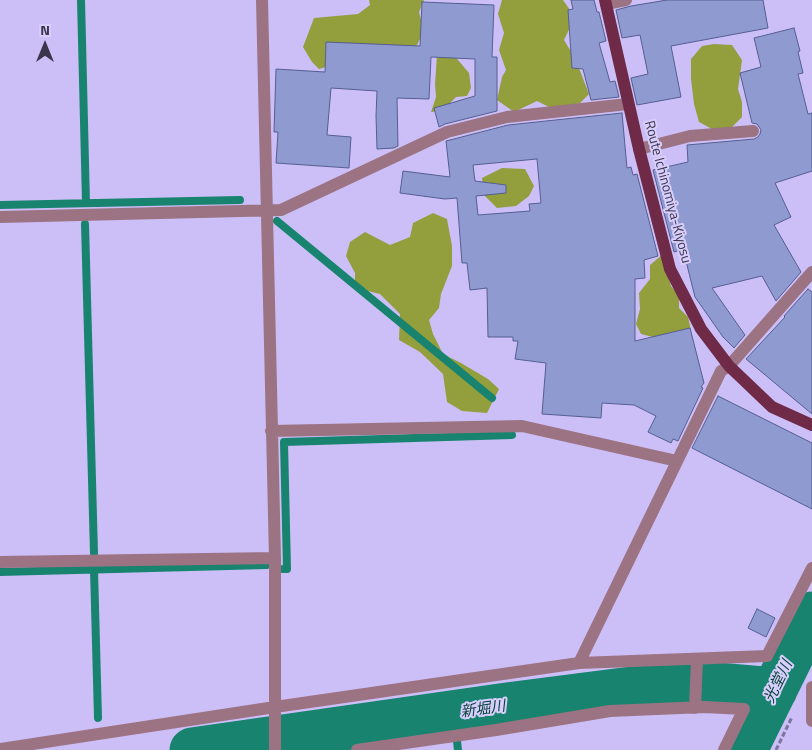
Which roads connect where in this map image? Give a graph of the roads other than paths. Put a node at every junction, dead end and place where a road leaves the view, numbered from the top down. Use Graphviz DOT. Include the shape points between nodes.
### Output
graph roads {
  1 [pos="262,0"];
  2 [pos="626,0"];
  3 [pos="605,2"];
  4 [pos="628,104"];
  5 [pos="753,131"];
  6 [pos="639,149"];
  7 [pos="266,210"];
  8 [pos="0,217"];
  9 [pos="812,272"];
  10 [pos="729,366"];
  11 [pos="812,425"];
  12 [pos="271,431"];
  13 [pos="677,461"];
  14 [pos="275,558"];
  15 [pos="0,562"];
  16 [pos="812,568"];
  17 [pos="697,659"];
  18 [pos="579,663"];
  19 [pos="810,687"];
  20 [pos="276,707"];
  21 [pos="695,708"];
  22 [pos="812,721"];
  23 [pos="0,749"];
  24 [pos="276,750"];
  25 [pos="358,750"];
  26 [pos="724,750"];
  1 -- 7 [label="street"];
  2 -- 3 [label="street"];
  3 -- 4 [label="main road, Route Ichinomiya-Kiyosu"];
  4 -- 6 [label="main road, Route Ichinomiya-Kiyosu"];
  4 -- 7 [label="street" via="507,117 448,132 281,210"];
  5 -- 6 [label="street" via="690,136"];
  6 -- 10 [label="main road, Route Ichinomiya-Kiyosu" via="670,269 701,329"];
  7 -- 8 [label="street"];
  7 -- 12 [label="street"];
  9 -- 10 [label="street"];
  10 -- 11 [label="main road, Route Ichinomiya-Kiyosu" via="772,407"];
  10 -- 13 [label="street" via="722,371"];
  12 -- 13 [label="street" via="522,426"];
  12 -- 14 [label="street"];
  13 -- 18 [label="street"];
  14 -- 15 [label="street"];
  14 -- 20 [label="street"];
  16 -- 17 [label="street" via="767,656"];
  17 -- 18 [label="street"];
  17 -- 21 [label="street"];
  18 -- 20 [label="street"];
  19 -- 22 [label="street"];
  20 -- 23 [label="street"];
  20 -- 24 [label="street"];
  21 -- 25 [label="street" via="610,711"];
  21 -- 26 [label="street" via="744,709"];
}
